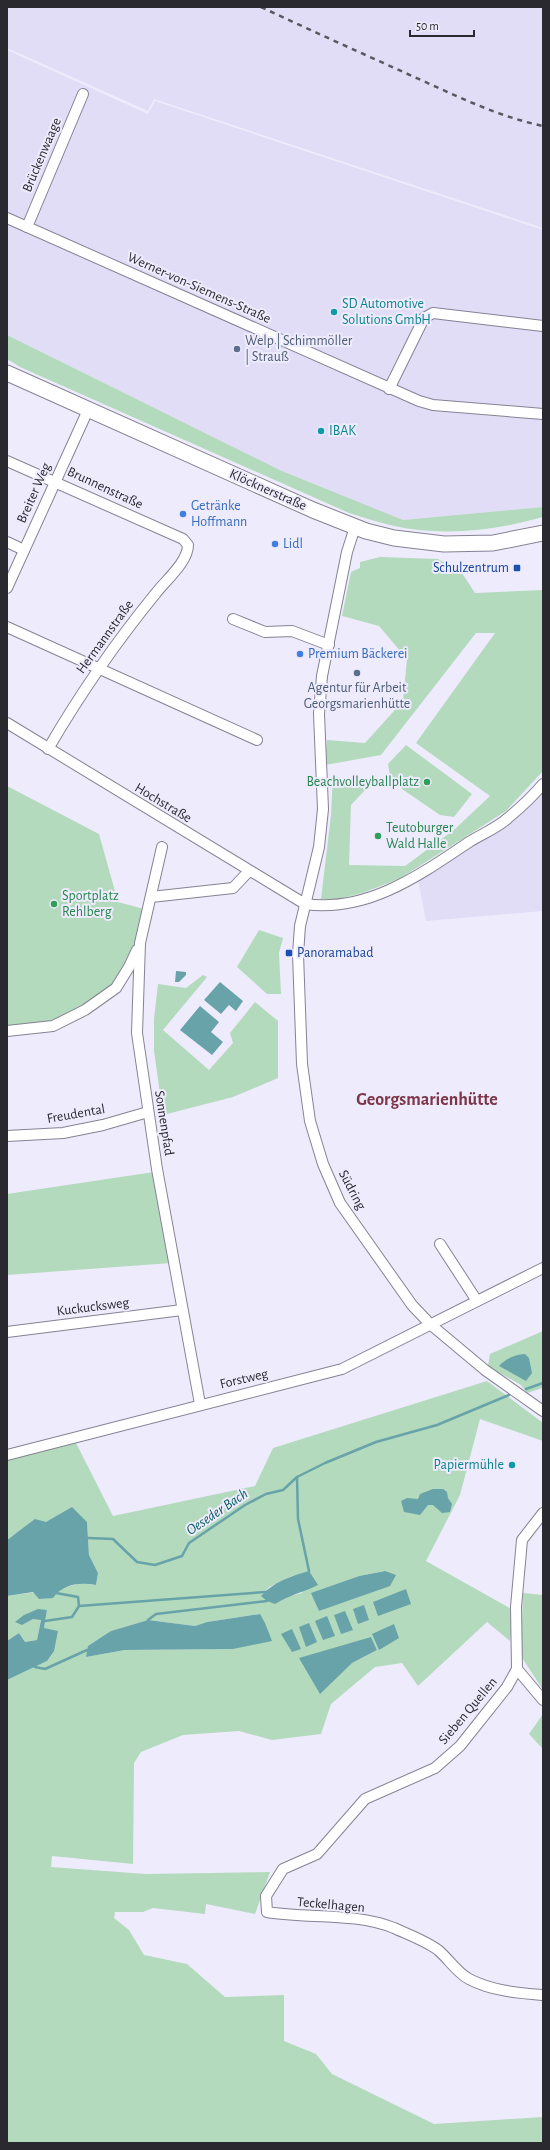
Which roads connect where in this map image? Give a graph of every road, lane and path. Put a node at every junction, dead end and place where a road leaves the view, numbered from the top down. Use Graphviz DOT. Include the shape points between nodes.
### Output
graph roads {
  1 [pos="83,94"];
  2 [pos="7,218"];
  3 [pos="27,227"];
  4 [pos="543,326"];
  5 [pos="7,373"];
  6 [pos="389,389"];
  7 [pos="88,410"];
  8 [pos="543,414"];
  9 [pos="7,461"];
  10 [pos="55,481"];
  11 [pos="355,527"];
  12 [pos="543,533"];
  13 [pos="7,542"];
  14 [pos="188,545"];
  15 [pos="24,550"];
  16 [pos="7,588"];
  17 [pos="233,619"];
  18 [pos="7,627"];
  19 [pos="329,645"];
  20 [pos="100,668"];
  21 [pos="7,723"];
  22 [pos="256,740"];
  23 [pos="48,749"];
  24 [pos="543,784"];
  25 [pos="162,846"];
  26 [pos="249,871"];
  27 [pos="151,897"];
  28 [pos="305,904"];
  29 [pos="140,943"];
  30 [pos="7,1031"];
  31 [pos="148,1112"];
  32 [pos="7,1136"];
  33 [pos="440,1244"];
  34 [pos="543,1268"];
  35 [pos="477,1301"];
  36 [pos="182,1310"];
  37 [pos="430,1324"];
  38 [pos="7,1332"];
  39 [pos="200,1404"];
  40 [pos="543,1411"];
  41 [pos="7,1455"];
  42 [pos="543,1513"];
  43 [pos="517,1669"];
  44 [pos="543,1700"];
  45 [pos="283,1868"];
  46 [pos="543,1995"];
  1 -- 3 [label="street, Brückenwaage"];
  2 -- 3 [label="street, Werner-von-Siemens-Straße"];
  3 -- 6 [label="street, Werner-von-Siemens-Straße"];
  4 -- 6 [label="street" via="433,314 424,318"];
  5 -- 7 [label="main road, Klöcknerstraße"];
  6 -- 8 [label="street, Werner-von-Siemens-Straße" via="433,406"];
  7 -- 10 [label="street, Breiter Weg"];
  7 -- 11 [label="main road, Klöcknerstraße"];
  9 -- 10 [label="street, Brunnenstraße"];
  10 -- 14 [label="street, Brunnenstraße" via="183,539"];
  10 -- 15 [label="street, Breiter Weg"];
  11 -- 12 [label="main road, Klöcknerstraße" via="394,538 444,544 493,543"];
  11 -- 19 [label="street, Südring" via="347,552"];
  13 -- 15 [label="street"];
  14 -- 20 [label="street, Hermannstraße" via="184,558"];
  15 -- 16 [label="street, Breiter Weg"];
  17 -- 19 [label="street" via="265,632 292,631"];
  18 -- 20 [label="street"];
  19 -- 28 [label="street, Südring" via="322,676 319,714 323,809 319,847"];
  20 -- 22 [label="street"];
  20 -- 23 [label="street, Hermannstraße" via="74,704"];
  21 -- 23 [label="street, Hochstraße"];
  23 -- 26 [label="street, Hochstraße"];
  24 -- 28 [label="street" via="508,819 392,890 338,906"];
  25 -- 27 [label="street, Sonnenpfad"];
  26 -- 27 [label="street" via="233,888"];
  26 -- 28 [label="street, Hochstraße"];
  27 -- 29 [label="street, Sonnenpfad"];
  28 -- 37 [label="street, Südring" via="298,954 302,1064 310,1121 323,1164 340,1203 412,1305"];
  29 -- 30 [label="street" via="116,988 85,1010 53,1026"];
  29 -- 31 [label="street, Sonnenpfad" via="137,1034"];
  31 -- 32 [label="street, Freudental" via="63,1133"];
  31 -- 36 [label="street, Sonnenpfad"];
  33 -- 35 [label="street"];
  34 -- 35 [label="street, Forstweg"];
  35 -- 37 [label="street, Forstweg"];
  36 -- 38 [label="street, Kuckucksweg"];
  36 -- 39 [label="street, Sonnenpfad"];
  37 -- 39 [label="street, Forstweg" via="342,1369"];
  37 -- 40 [label="street, Südring" via="485,1370"];
  39 -- 41 [label="street, Forstweg"];
  42 -- 43 [label="street, Sieben Quellen" via="522,1540 516,1607"];
  43 -- 44 [label="street"];
  43 -- 45 [label="street, Sieben Quellen" via="507,1687 460,1746 435,1768 365,1799 317,1854"];
  45 -- 46 [label="street, Teckelhagen" via="266,1896 267,1912 289,1916 355,1918 393,1928 437,1950 468,1978 515,1993"];
}
